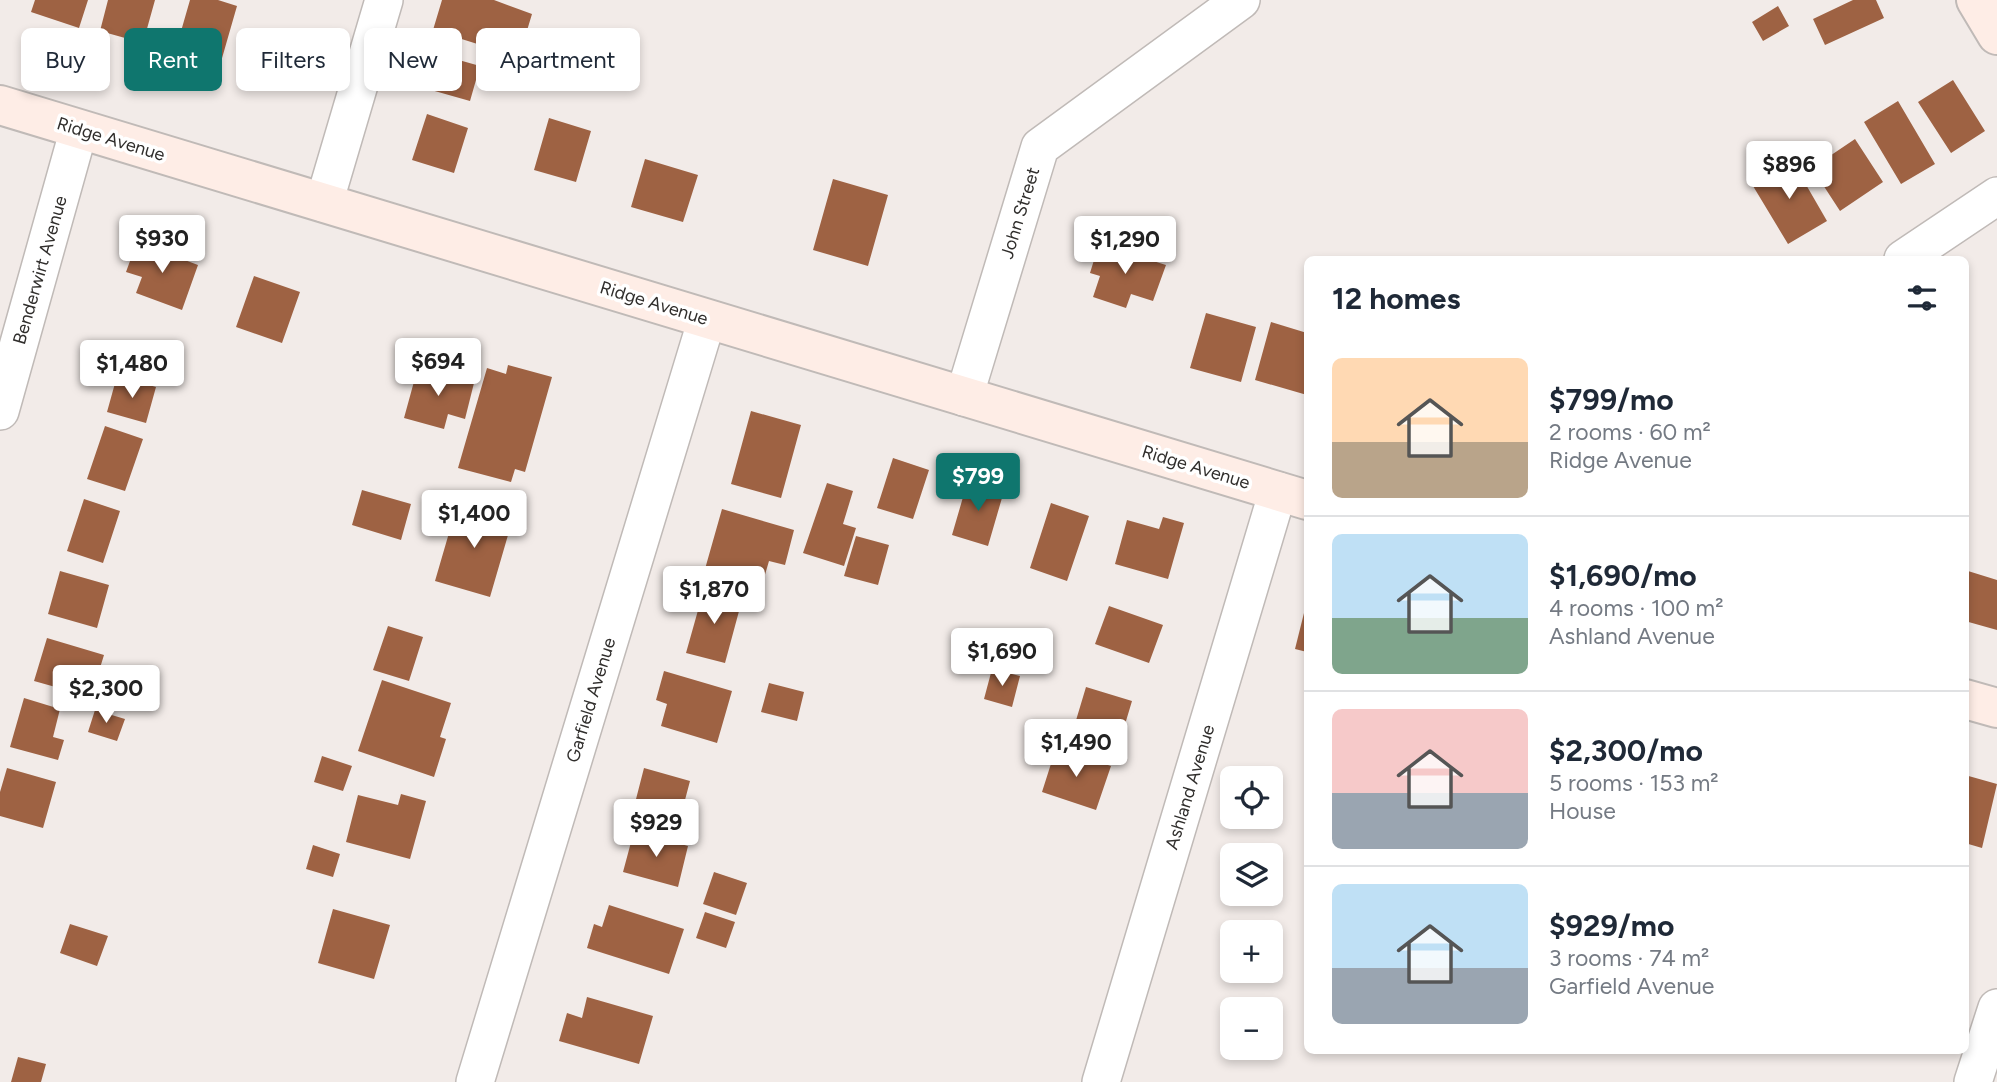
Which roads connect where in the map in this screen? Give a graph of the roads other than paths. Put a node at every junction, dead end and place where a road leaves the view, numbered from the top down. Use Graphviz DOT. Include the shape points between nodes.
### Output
graph roads {
  1 [pos="384,0"];
  2 [pos="1241,0"];
  3 [pos="1976,0"];
  4 [pos="1997,35"];
  5 [pos="0,106"];
  6 [pos="79,129"];
  7 [pos="1997,196"];
  8 [pos="324,203"];
  9 [pos="1907,256"];
  10 [pos="707,319"];
  11 [pos="964,397"];
  12 [pos="0,411"];
  13 [pos="1293,496"];
  14 [pos="1969,700"];
  15 [pos="1997,708"];
  16 [pos="1997,1008"];
  17 [pos="475,1082"];
  18 [pos="1101,1082"];
  19 [pos="1973,1082"];
  1 -- 8 [label="street"];
  2 -- 11 [label="street, John Street" via="1040,148"];
  3 -- 4 [label="street"];
  5 -- 6 [label="street, Ridge Avenue"];
  6 -- 8 [label="street, Ridge Avenue"];
  6 -- 12 [label="street, Benderwirt Avenue"];
  7 -- 9 [label="street"];
  8 -- 10 [label="street, Ridge Avenue"];
  10 -- 11 [label="street, Ridge Avenue"];
  10 -- 17 [label="street, Garfield Avenue"];
  11 -- 13 [label="street, Ridge Avenue"];
  13 -- 18 [label="street, Ashland Avenue"];
  14 -- 15 [label="street"];
  16 -- 19 [label="street"];
}
